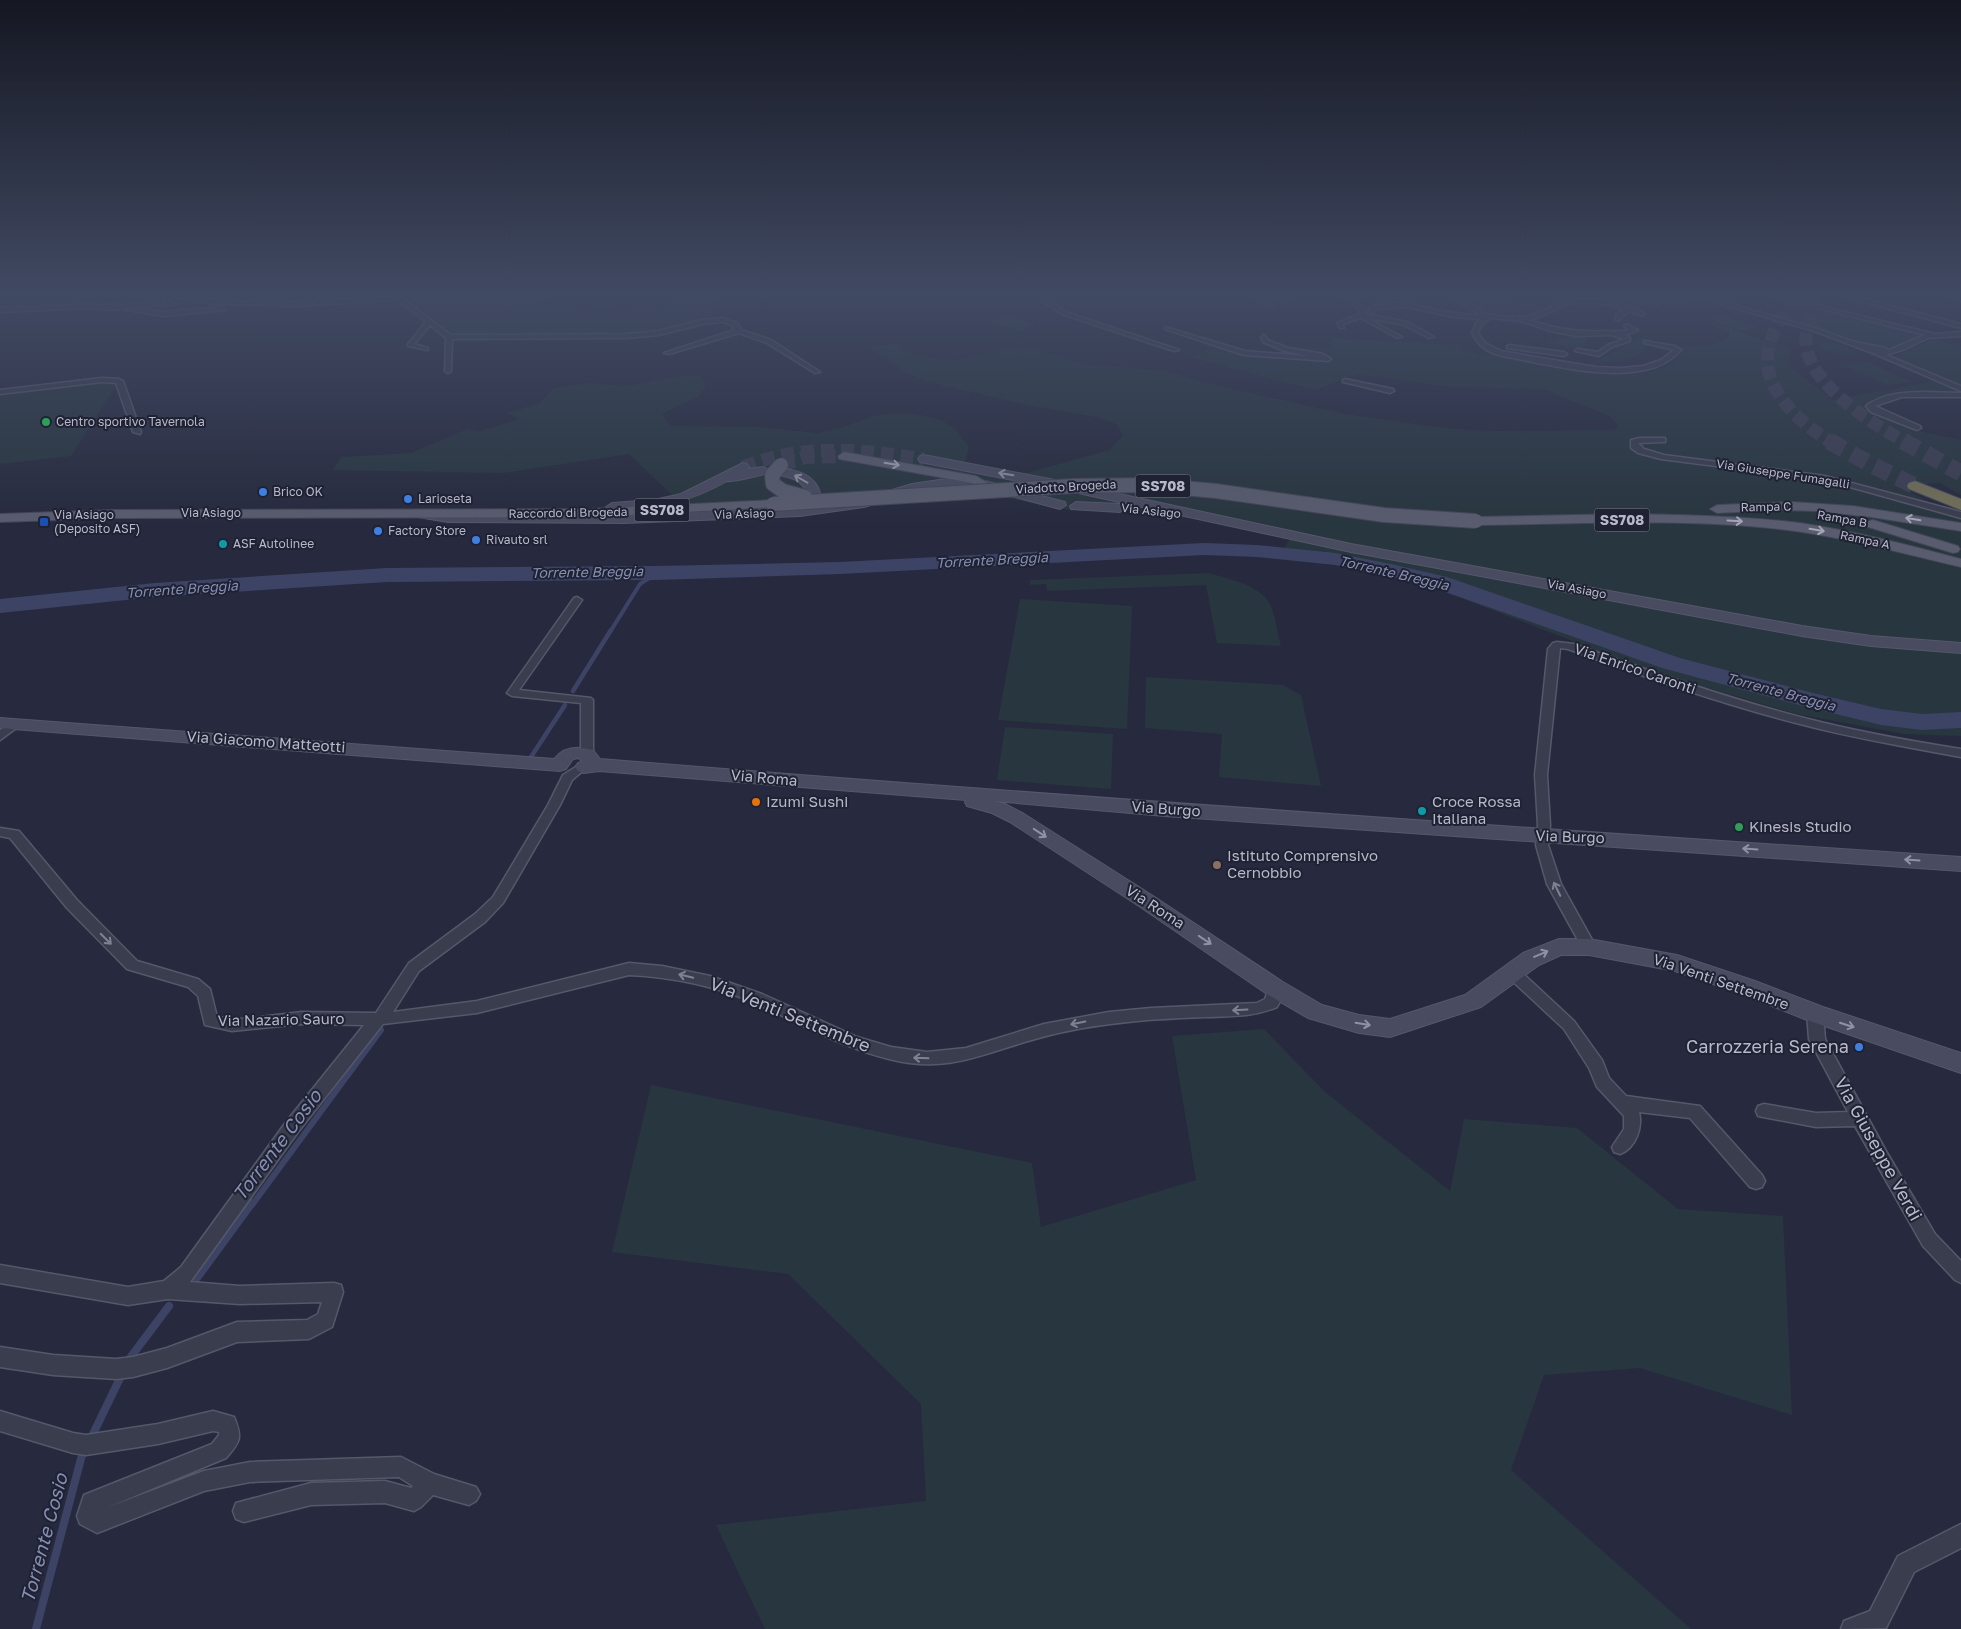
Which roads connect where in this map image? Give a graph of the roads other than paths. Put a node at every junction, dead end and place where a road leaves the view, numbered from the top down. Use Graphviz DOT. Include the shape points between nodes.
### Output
graph roads {
  1 [pos="1922,372"];
  2 [pos="1346,381"];
  3 [pos="1961,389"];
  4 [pos="1390,391"];
  5 [pos="0,392"];
  6 [pos="1961,395"];
  7 [pos="1917,428"];
  8 [pos="137,432"];
  9 [pos="1662,440"];
  10 [pos="844,456"];
  11 [pos="924,459"];
  12 [pos="743,467"];
  13 [pos="782,468"];
  14 [pos="764,471"];
  15 [pos="984,485"];
  16 [pos="1915,486"];
  17 [pos="1076,489"];
  18 [pos="694,493"];
  19 [pos="814,493"];
  20 [pos="847,499"];
  21 [pos="1060,505"];
  22 [pos="1961,505"];
  23 [pos="1076,506"];
  24 [pos="770,508"];
  25 [pos="1720,509"];
  26 [pos="789,510"];
  27 [pos="423,514"];
  28 [pos="1961,515"];
  29 [pos="1196,516"];
  30 [pos="0,518"];
  31 [pos="1476,521"];
  32 [pos="1768,524"];
  33 [pos="1961,527"];
  34 [pos="1959,555"];
  35 [pos="577,600"];
  36 [pos="1961,648"];
  37 [pos="7,724"];
  38 [pos="0,736"];
  39 [pos="1961,753"];
  40 [pos="531,762"];
  41 [pos="578,763"];
  42 [pos="565,785"];
  43 [pos="999,802"];
  44 [pos="0,832"];
  45 [pos="1543,834"];
  46 [pos="1961,864"];
  47 [pos="1588,947"];
  48 [pos="1512,972"];
  49 [pos="1275,988"];
  50 [pos="1316,1012"];
  51 [pos="1815,1014"];
  52 [pos="381,1017"];
  53 [pos="1961,1062"];
  54 [pos="1624,1103"];
  55 [pos="1764,1111"];
  56 [pos="1860,1119"];
  57 [pos="1620,1147"];
  58 [pos="1756,1181"];
  59 [pos="0,1274"];
  60 [pos="1961,1274"];
  61 [pos="168,1290"];
  62 [pos="0,1357"];
  63 [pos="0,1421"];
  64 [pos="430,1484"];
  65 [pos="469,1494"];
  66 [pos="244,1511"];
  67 [pos="1961,1535"];
  68 [pos="1852,1629"];
  1 -- 3 [label="street"];
  2 -- 4 [label="street"];
  5 -- 8 [label="street" via="119,381"];
  6 -- 7 [label="street" via="1908,395 1870,406"];
  9 -- 28 [label="street, Via Giuseppe Fumagalli" via="1640,440 1634,442 1634,446 1664,457 1825,478"];
  10 -- 15 [label="main road, SS708, one-way" via="976,480"];
  17 -- 11 [label="street, Via Asiago / SS708, one-way"];
  12 -- 18 [label="street, Via Asiago / SS708"];
  19 -- 13 [label="street, SS708, one-way" via="807,481"];
  13 -- 20 [label="main road, SS708, bridge" via="773,472 771,479 783,491 806,497"];
  14 -- 18 [label="street, SS708" via="741,475"];
  15 -- 21 [label="street, Via Asiago / SS708"];
  15 -- 24 [label="street, Via Asiago / SS708" via="925,485 849,506 816,511"];
  16 -- 22 [label="highway"];
  17 -- 21 [label="street" via="1056,489 1049,495 1050,500"];
  17 -- 23 [label="street" via="1089,495 1088,500"];
  17 -- 29 [label="street, Via Asiago / SS708"];
  18 -- 27 [label="street, Via Asiago / SS708" via="632,506"];
  20 -- 24 [label="main road, Viadotto Brogeda / SS708, bridge"];
  20 -- 31 [label="main road, Viadotto Brogeda / SS708, bridge" via="1073,486 1151,485 1390,516"];
  21 -- 23 [label="street, SS708"];
  23 -- 29 [label="street, Via Asiago / SS708" via="1133,508"];
  24 -- 26 [label="street, SS708"];
  24 -- 27 [label="main road, Raccordo di Brogeda / SS708"];
  25 -- 31 [label="main road, Viadotto Brogeda / SS708"];
  33 -- 25 [label="main road, Rampa C / SS708, one-way" via="1824,508"];
  25 -- 34 [label="main road, Rampa B / SS708" via="1838,517 1891,529"];
  27 -- 30 [label="main road, Via Asiago" via="114,514"];
  29 -- 36 [label="street, Via Asiago / SS708" via="1802,631 1871,641"];
  31 -- 32 [label="main road, Viadotto Brogeda / SS708, one-way" via="1700,520"];
  32 -- 34 [label="main road, Rampa A / SS708, one-way"];
  35 -- 41 [label="street" via="512,693 587,700"];
  37 -- 38 [label="street"];
  37 -- 40 [label="street, Via Giacomo Matteotti"];
  39 -- 45 [label="street, Via Enrico Caronti" via="1885,740 1783,716 1652,676 1570,646 1557,645 1553,649 1541,775"];
  40 -- 41 [label="street, Via Roma"];
  41 -- 42 [label="street"];
  41 -- 42 [label="street" via="558,776"];
  41 -- 43 [label="street, Via Roma" via="929,792"];
  42 -- 52 [label="street" via="498,900 480,918 414,967"];
  43 -- 45 [label="street, Via Burgo" via="1029,798 1507,834"];
  43 -- 49 [label="street, Via Roma, one-way" via="1017,818"];
  44 -- 52 [label="street, Via Nazario Sauro, one-way" via="14,834 72,904 132,965 193,984 205,993 210,1021 217,1024 255,1024 300,1018"];
  46 -- 45 [label="street, Via Burgo, one-way"];
  47 -- 45 [label="street, Via Enrico Caronti, one-way" via="1554,884 1542,845"];
  48 -- 47 [label="street, Via Venti Settembre, one-way" via="1530,959 1559,947"];
  47 -- 51 [label="street, Via Venti Settembre" via="1677,963"];
  50 -- 48 [label="street, Via Venti Settembre, one-way" via="1359,1024 1390,1028 1473,1001"];
  48 -- 54 [label="street" via="1568,1025 1582,1042 1603,1082"];
  49 -- 50 [label="street, Via Roma"];
  49 -- 52 [label="street, Via Venti Settembre, one-way" via="1272,1003 1258,1009 1091,1020 1020,1037 951,1059 912,1058 845,1041 732,989 697,978 646,969 596,976 477,1007"];
  51 -- 53 [label="street, Via Venti Settembre, one-way"];
  51 -- 56 [label="street, Via Giuseppe Verdi" via="1817,1039"];
  52 -- 61 [label="street" via="292,1127 186,1273"];
  54 -- 57 [label="street" via="1632,1114 1632,1131"];
  54 -- 58 [label="street" via="1694,1111"];
  55 -- 56 [label="street" via="1816,1120"];
  56 -- 60 [label="street, Via Giuseppe Verdi" via="1929,1240"];
  59 -- 61 [label="street" via="128,1296"];
  61 -- 62 [label="street" via="240,1295 334,1292 324,1320 310,1329 237,1332 167,1358 125,1368 53,1365"];
  63 -- 64 [label="street" via="86,1445 158,1434 213,1421 227,1424 230,1438 219,1451 92,1502 88,1516 97,1522 204,1481 250,1472 401,1467"];
  64 -- 65 [label="street"];
  64 -- 66 [label="street" via="414,1500 385,1492 311,1494"];
  67 -- 68 [label="street" via="1950,1544 1906,1564 1878,1620"];
}
